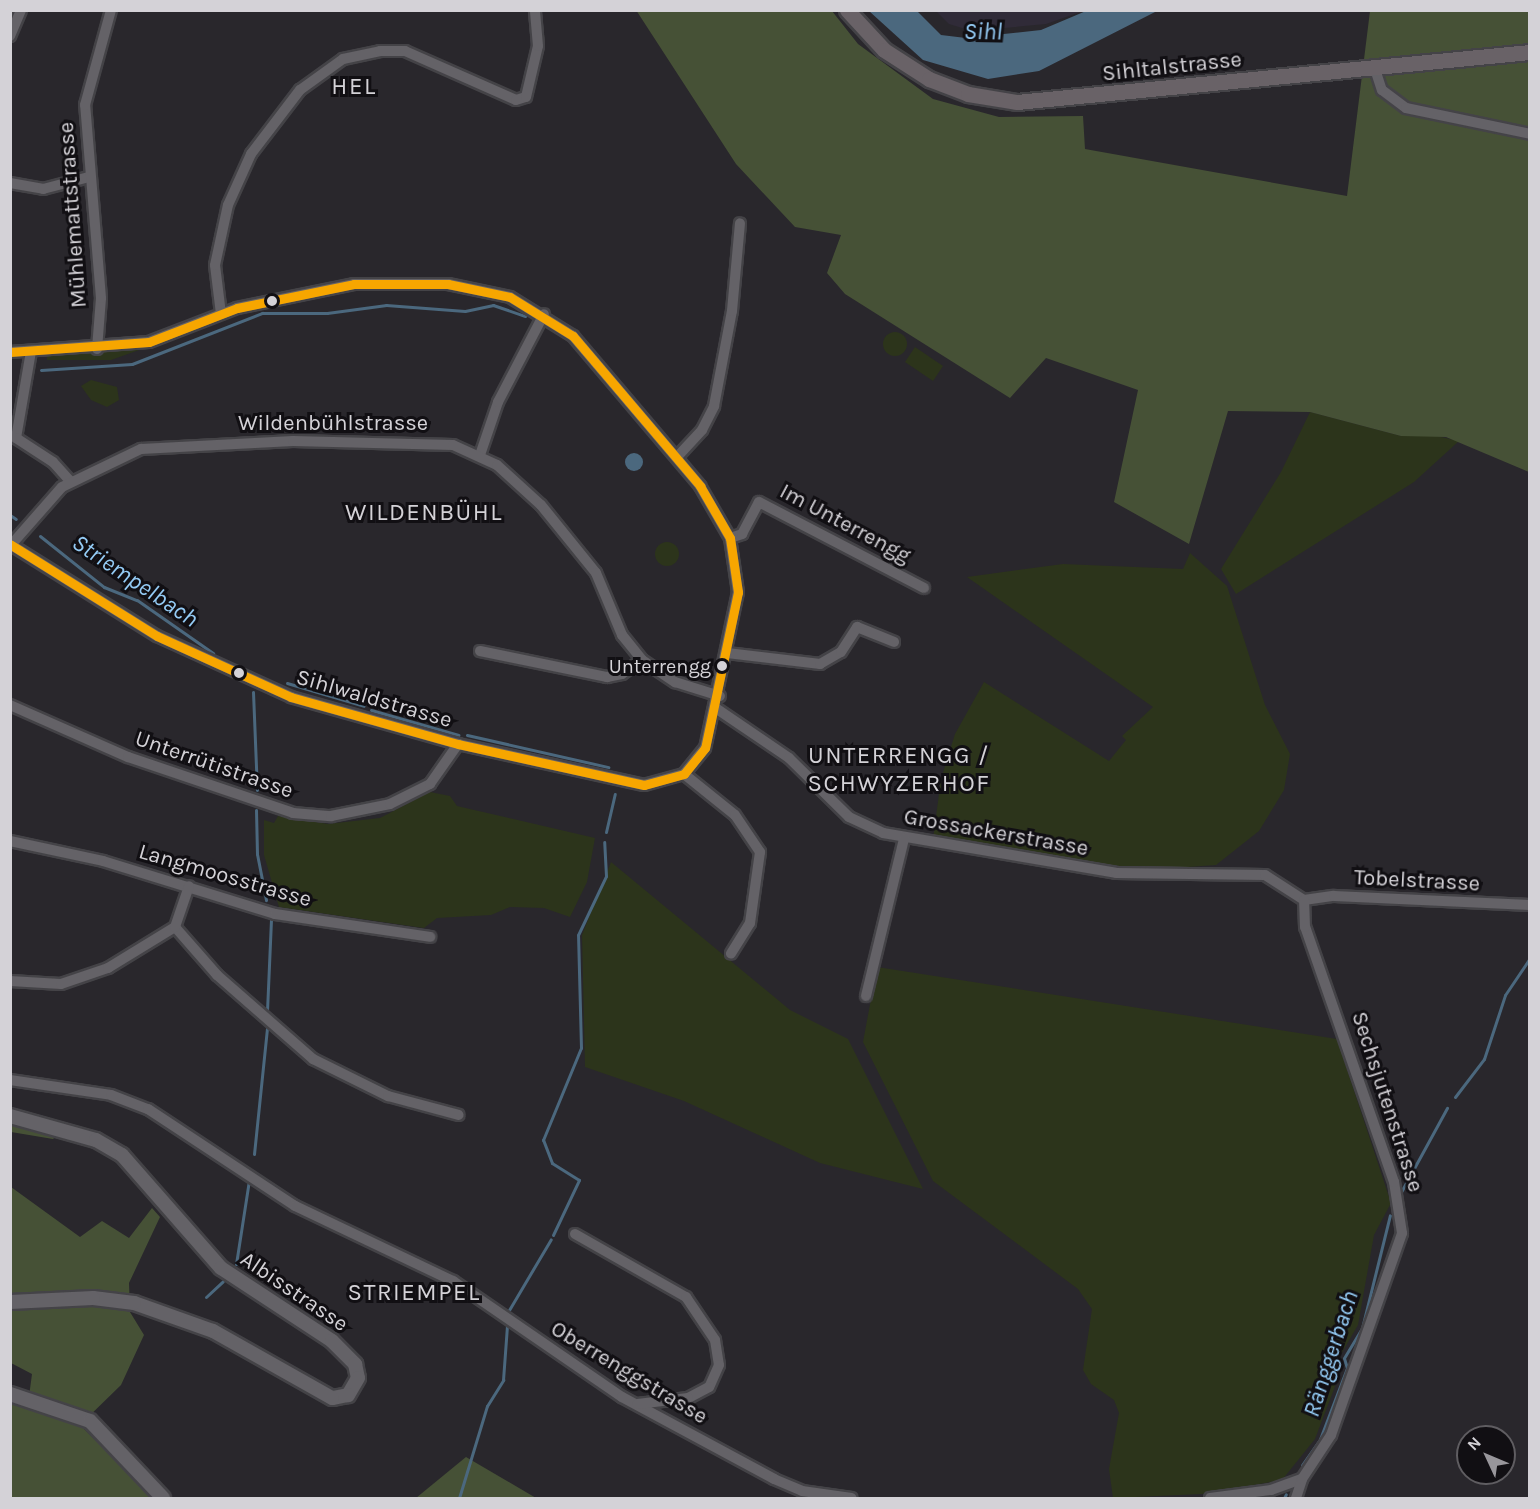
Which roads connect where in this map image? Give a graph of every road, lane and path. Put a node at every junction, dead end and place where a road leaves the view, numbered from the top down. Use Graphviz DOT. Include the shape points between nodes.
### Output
graph roads {
  1 [pos="21,10"];
  2 [pos="111,10"];
  3 [pos="535,10"];
  4 [pos="847,10"];
  5 [pos="10,36"];
  6 [pos="1530,52"];
  7 [pos="1375,69"];
  8 [pos="1530,134"];
  9 [pos="89,177"];
  10 [pos="10,183"];
  11 [pos="740,223"];
  12 [pos="221,314"];
  13 [pos="544,314"];
  14 [pos="98,349"];
  15 [pos="32,351"];
  16 [pos="10,352"];
  17 [pos="13,439"];
  18 [pos="480,455"];
  19 [pos="677,457"];
  20 [pos="70,481"];
  21 [pos="730,538"];
  22 [pos="11,544"];
  23 [pos="924,588"];
  24 [pos="894,642"];
  25 [pos="480,651"];
  26 [pos="727,653"];
  27 [pos="642,660"];
  28 [pos="720,696"];
  29 [pos="10,705"];
  30 [pos="717,709"];
  31 [pos="458,744"];
  32 [pos="684,774"];
  33 [pos="903,839"];
  34 [pos="10,841"];
  35 [pos="189,886"];
  36 [pos="1304,900"];
  37 [pos="1530,905"];
  38 [pos="175,927"];
  39 [pos="430,937"];
  40 [pos="731,954"];
  41 [pos="10,981"];
  42 [pos="866,996"];
  43 [pos="10,1080"];
  44 [pos="459,1115"];
  45 [pos="10,1116"];
  46 [pos="575,1234"];
  47 [pos="10,1302"];
  48 [pos="10,1394"];
  49 [pos="635,1404"];
  50 [pos="1302,1479"];
  51 [pos="163,1498"];
  52 [pos="852,1498"];
  53 [pos="1210,1498"];
  54 [pos="1296,1498"];
  1 -- 5 [label="street"];
  2 -- 9 [label="street, Mühlemattstrasse" via="85,105"];
  3 -- 12 [label="street" via="538,46 526,98 516,100 405,51 355,54 325,68 273,121 236,185 215,265"];
  4 -- 7 [label="main road, Sihltalstrasse" via="876,43 916,73 954,90 1010,101"];
  6 -- 7 [label="main road, Sihltalstrasse"];
  7 -- 8 [label="street" via="1382,90 1406,108"];
  9 -- 10 [label="street" via="43,189"];
  9 -- 14 [label="street, Mühlemattstrasse" via="101,298"];
  11 -- 19 [label="street" via="732,312 714,406 702,430"];
  12 -- 13 [label="street" via="326,287 402,282 486,290"];
  12 -- 14 [label="street" via="148,342"];
  13 -- 18 [label="street" via="498,402"];
  13 -- 19 [label="street" via="584,348"];
  14 -- 15 [label="street"];
  15 -- 16 [label="street"];
  15 -- 17 [label="street"];
  17 -- 20 [label="street" via="53,462"];
  18 -- 20 [label="street, Wildenbühlstrasse" via="416,441 168,446 119,456"];
  18 -- 27 [label="street, Wildenbühlstrasse" via="528,491 584,557 607,594 622,635"];
  19 -- 21 [label="street"];
  20 -- 22 [label="street, Wildenbühlstrasse"];
  21 -- 23 [label="street, Im Unterrengg" via="742,534 759,502"];
  21 -- 26 [label="street" via="738,592"];
  22 -- 31 [label="street, Sihlwaldstrasse" via="157,636 221,667 310,703"];
  24 -- 26 [label="street" via="857,627 841,652 820,664"];
  25 -- 27 [label="street" via="607,677 622,674"];
  26 -- 28 [label="street"];
  27 -- 28 [label="street, Wildenbühlstrasse" via="675,682"];
  28 -- 30 [label="street"];
  29 -- 31 [label="street, Unterrütistrasse" via="128,757 293,813 331,816 390,804 430,784"];
  30 -- 32 [label="street" via="705,748"];
  30 -- 33 [label="street, Grossackerstrasse" via="789,758 849,817"];
  31 -- 32 [label="street, Sihlwaldstrasse" via="612,782 660,784"];
  32 -- 40 [label="street" via="742,822 760,852 750,923"];
  33 -- 36 [label="street, Grossackerstrasse" via="1116,873 1265,875"];
  33 -- 42 [label="street"];
  34 -- 35 [label="street, Langmoosstrasse"];
  35 -- 38 [label="street"];
  35 -- 39 [label="street, Langmoosstrasse" via="319,924"];
  36 -- 37 [label="street, Tobelstrasse" via="1334,896"];
  36 -- 50 [label="street, Sechsjutenstrasse" via="1305,927 1394,1182 1402,1233 1330,1435"];
  38 -- 41 [label="street" via="89,977 61,984"];
  38 -- 44 [label="street" via="217,975 313,1059 388,1096"];
  43 -- 49 [label="street, Oberrenggstrasse" via="111,1095 148,1109 295,1206 453,1281"];
  45 -- 47 [label="main road, Albisstrasse" via="96,1140 122,1155 221,1268 332,1341 355,1364 358,1378 348,1395 332,1398 213,1331 134,1303 93,1298"];
  46 -- 49 [label="street" via="686,1297 716,1340 719,1365 709,1387 688,1398"];
  48 -- 51 [label="main road" via="90,1420"];
  49 -- 52 [label="street, Oberrenggstrasse" via="774,1479 802,1491"];
  50 -- 53 [label="street" via="1271,1490"];
  50 -- 54 [label="street, Sechsjutenstrasse"];
}
